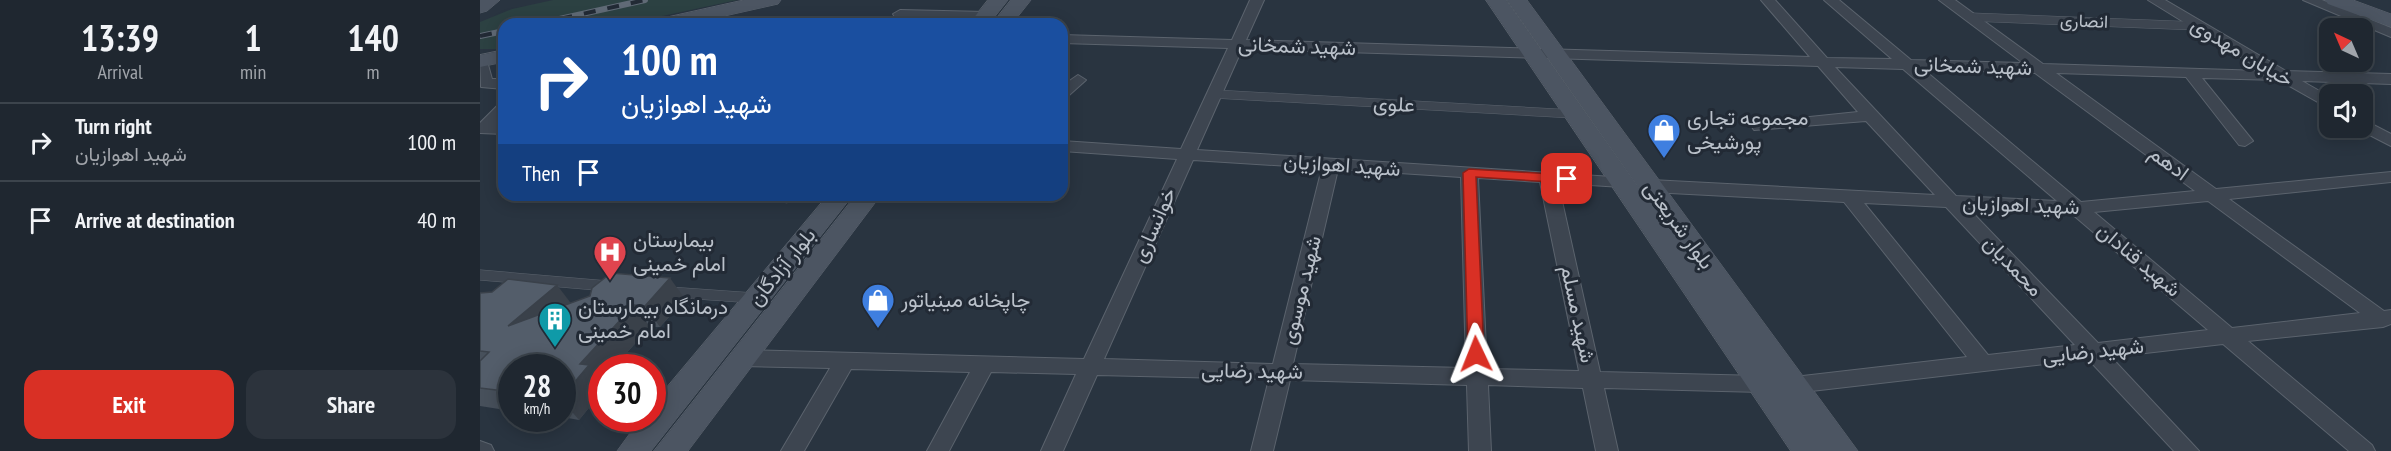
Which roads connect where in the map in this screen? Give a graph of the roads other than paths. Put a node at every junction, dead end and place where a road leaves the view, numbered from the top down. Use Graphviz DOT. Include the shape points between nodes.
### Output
graph roads {
  1 [pos="490,0"];
  2 [pos="771,0"];
  3 [pos="999,0"];
  4 [pos="1021,0"];
  5 [pos="1257,0"];
  6 [pos="1496,0"];
  7 [pos="1517,0"];
  8 [pos="1768,0"];
  9 [pos="1831,0"];
  10 [pos="1946,0"];
  11 [pos="2155,0"];
  12 [pos="2310,0"];
  13 [pos="2335,0"];
  14 [pos="480,7"];
  15 [pos="1970,17"];
  16 [pos="704,18"];
  17 [pos="990,18"];
  18 [pos="994,18"];
  19 [pos="2391,21"];
  20 [pos="2198,26"];
  21 [pos="2391,33"];
  22 [pos="1068,39"];
  23 [pos="1236,44"];
  24 [pos="1544,53"];
  25 [pos="498,57"];
  26 [pos="480,61"];
  27 [pos="1820,61"];
  28 [pos="1907,64"];
  29 [pos="2039,68"];
  30 [pos="2190,73"];
  31 [pos="2281,75"];
  32 [pos="2391,79"];
  33 [pos="1078,80"];
  34 [pos="498,84"];
  35 [pos="1068,89"];
  36 [pos="1214,94"];
  37 [pos="2319,97"];
  38 [pos="498,114"];
  39 [pos="1575,114"];
  40 [pos="1870,116"];
  41 [pos="1760,127"];
  42 [pos="498,129"];
  43 [pos="2373,130"];
  44 [pos="2245,141"];
  45 [pos="2391,141"];
  46 [pos="1068,146"];
  47 [pos="1186,155"];
  48 [pos="1331,164"];
  49 [pos="1469,173"];
  50 [pos="2391,177"];
  51 [pos="1548,178"];
  52 [pos="1622,182"];
  53 [pos="1651,186"];
  54 [pos="2212,195"];
  55 [pos="1849,196"];
  56 [pos="836,201"];
  57 [pos="864,201"];
  58 [pos="1951,202"];
  59 [pos="2077,208"];
  60 [pos="480,275"];
  61 [pos="617,287"];
  62 [pos="663,291"];
  63 [pos="757,299"];
  64 [pos="2387,321"];
  65 [pos="2228,336"];
  66 [pos="2095,351"];
  67 [pos="742,358"];
  68 [pos="845,361"];
  69 [pos="1983,363"];
  70 [pos="985,364"];
  71 [pos="1090,367"];
  72 [pos="1281,372"];
  73 [pos="1477,377"];
  74 [pos="1592,380"];
  75 [pos="1761,384"];
  76 [pos="1794,385"];
  77 [pos="633,451"];
  78 [pos="670,451"];
  79 [pos="792,451"];
  80 [pos="938,451"];
  81 [pos="1053,451"];
  82 [pos="1262,451"];
  83 [pos="1480,451"];
  84 [pos="1607,451"];
  85 [pos="1808,451"];
  86 [pos="1842,451"];
  87 [pos="2188,451"];
  88 [pos="2364,451"];
  1 -- 14 [label="main road"];
  2 -- 16 [label="main road"];
  3 -- 17 [label="main road"];
  4 -- 18 [label="main road"];
  5 -- 23 [label="street, خوانساری"];
  6 -- 24 [label="main road, بلوار شریعتی"];
  7 -- 24 [label="main road, بلوار شریعتی"];
  8 -- 27 [label="street, محمدیان"];
  9 -- 28 [label="street, شهید قنادان"];
  10 -- 15 [label="street, ادهم"];
  11 -- 20 [label="street, خیابان مهدوی"];
  12 -- 21 [label="street"];
  13 -- 19 [label="main road"];
  15 -- 20 [label="lane, انصاری"];
  15 -- 29 [label="street, ادهم"];
  20 -- 31 [label="street, خیابان مهدوی"];
  22 -- 23 [label="street, شهید شمخانی"];
  23 -- 24 [label="street, شهید شمخانی"];
  23 -- 36 [label="street, خوانساری"];
  24 -- 27 [label="street, شهید شمخانی"];
  24 -- 39 [label="main road, بلوار شریعتی"];
  24 -- 53 [label="main road, بلوار شریعتی"];
  25 -- 26 [label="main road"];
  26 -- 34 [label="street" via="486,84"];
  27 -- 28 [label="street, شهید شمخانی"];
  27 -- 40 [label="street, محمدیان"];
  28 -- 29 [label="street, شهید شمخانی"];
  28 -- 59 [label="street, شهید قنادان"];
  29 -- 30 [label="street, شهید شمخانی"];
  29 -- 54 [label="street, ادهم"];
  30 -- 31 [label="street, شهید شمخانی"];
  30 -- 44 [label="street"];
  31 -- 32 [label="street, شهید شمخانی"];
  31 -- 37 [label="street, خیابان مهدوی"];
  33 -- 35 [label="street"];
  36 -- 39 [label="lane, علوی"];
  36 -- 47 [label="street, خوانساری"];
  38 -- 42 [label="street" via="483,129"];
  39 -- 52 [label="main road, بلوار شریعتی"];
  40 -- 41 [label="street"];
  40 -- 58 [label="street, محمدیان"];
  43 -- 45 [label="street"];
  46 -- 47 [label="street, شهید اهوازیان"];
  47 -- 48 [label="street, شهید اهوازیان"];
  47 -- 71 [label="street, خوانساری"];
  48 -- 49 [label="street, شهید اهوازیان"];
  48 -- 72 [label="street, شهید موسوی"];
  49 -- 51 [label="street, شهید اهوازیان"];
  49 -- 73 [label="street"];
  50 -- 54 [label="street, شهید اهوازیان"];
  51 -- 52 [label="street, شهید اهوازیان"];
  51 -- 74 [label="street, شهید مسلم"];
  52 -- 75 [label="main road, بلوار شریعتی"];
  53 -- 55 [label="street, شهید اهوازیان"];
  53 -- 76 [label="main road, بلوار شریعتی"];
  54 -- 59 [label="street, شهید اهوازیان"];
  54 -- 64 [label="street, ادهم"];
  55 -- 58 [label="street, شهید اهوازیان"];
  55 -- 69 [label="street"];
  56 -- 63 [label="main road, بلوار آزادگان"];
  57 -- 67 [label="main road, بلوار آزادگان"];
  58 -- 59 [label="street, شهید اهوازیان"];
  58 -- 66 [label="street, محمدیان"];
  59 -- 65 [label="street, شهید قنادان"];
  60 -- 61 [label="lane"];
  62 -- 63 [label="lane"];
  63 -- 77 [label="main road, بلوار آزادگان"];
  64 -- 65 [label="street, شهید رضایی"];
  65 -- 66 [label="street, شهید رضایی"];
  65 -- 88 [label="street, شهید قنادان"];
  66 -- 69 [label="street, شهید رضایی"];
  66 -- 87 [label="street, محمدیان"];
  67 -- 68 [label="street, شهید رضایی"];
  67 -- 78 [label="main road, بلوار آزادگان"];
  68 -- 70 [label="street, شهید رضایی"];
  68 -- 79 [label="street"];
  69 -- 76 [label="street, شهید رضایی"];
  70 -- 71 [label="street, شهید رضایی"];
  70 -- 80 [label="street"];
  71 -- 72 [label="street, شهید رضایی"];
  71 -- 81 [label="street, خوانساری"];
  72 -- 73 [label="street, شهید رضایی"];
  72 -- 82 [label="street, شهید موسوی"];
  73 -- 74 [label="street, شهید رضایی"];
  73 -- 83 [label="street"];
  74 -- 75 [label="street, شهید رضایی"];
  74 -- 84 [label="street, شهید مسلم"];
  75 -- 85 [label="main road, بلوار شریعتی"];
  76 -- 86 [label="main road, بلوار شریعتی"];
}
